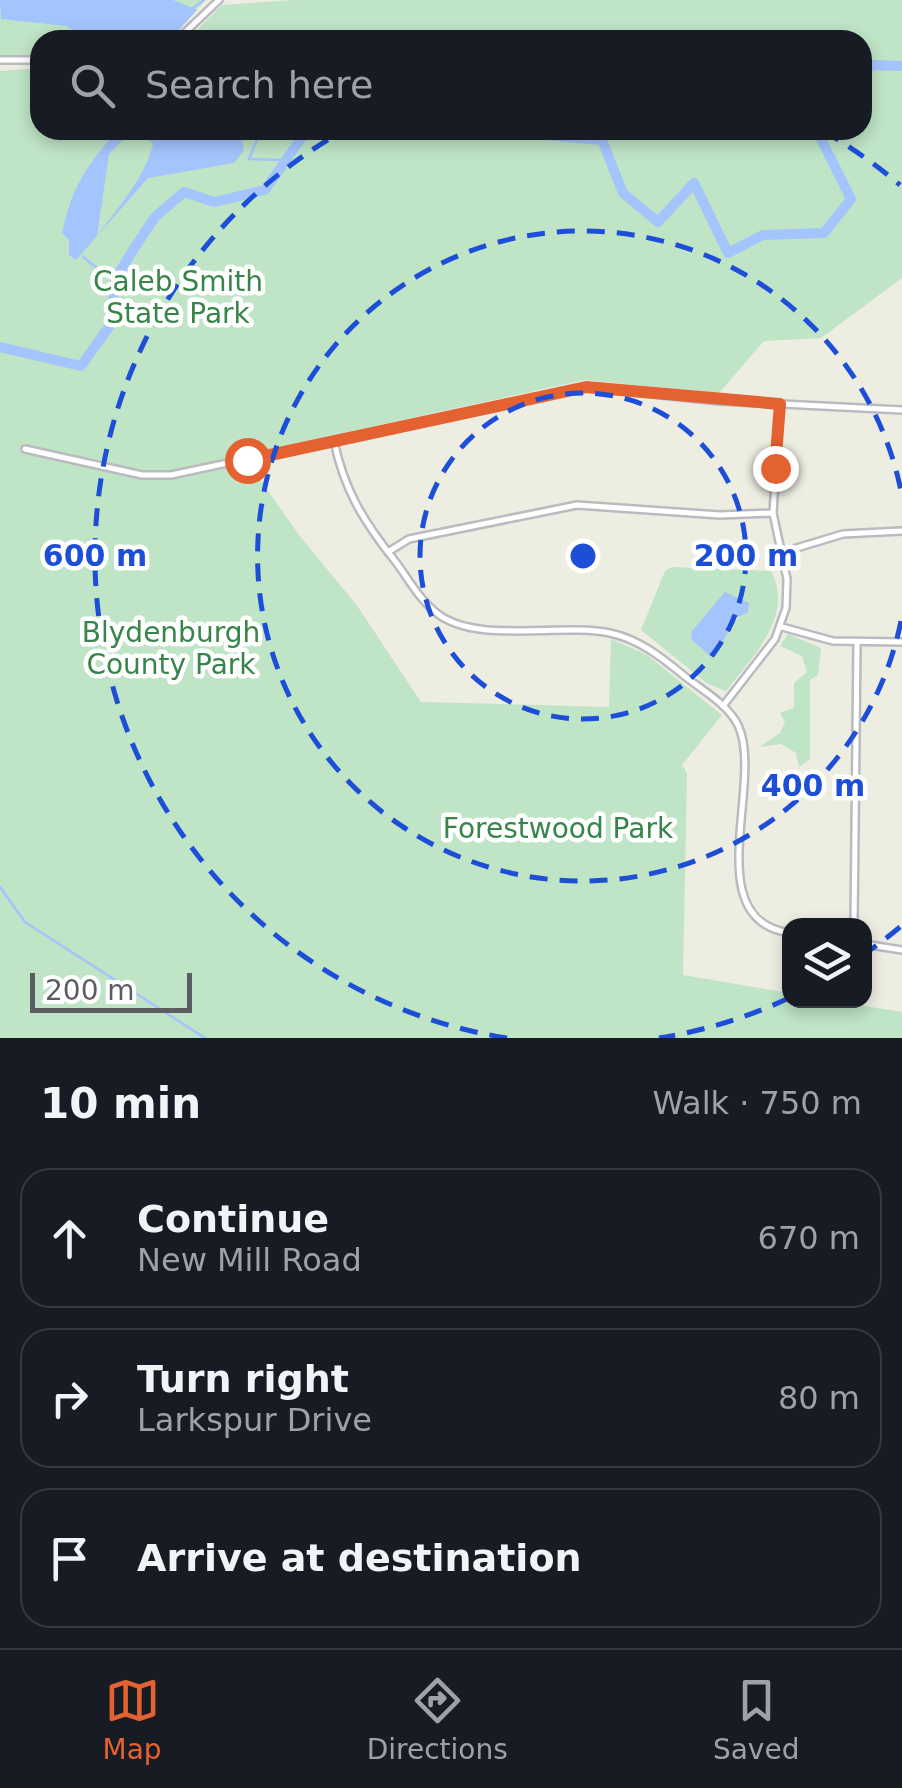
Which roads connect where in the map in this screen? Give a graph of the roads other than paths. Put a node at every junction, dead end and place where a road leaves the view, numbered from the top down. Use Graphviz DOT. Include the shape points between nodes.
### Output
graph roads {
  1 [pos="218,0"];
  2 [pos="187,30"];
  3 [pos="0,60"];
  4 [pos="30,60"];
  5 [pos="780,404"];
  6 [pos="902,410"];
  7 [pos="334,441"];
  8 [pos="25,450"];
  9 [pos="773,513"];
  10 [pos="902,531"];
  11 [pos="388,552"];
  12 [pos="780,553"];
  13 [pos="782,627"];
  14 [pos="857,642"];
  15 [pos="902,642"];
  16 [pos="723,706"];
  17 [pos="854,918"];
  18 [pos="782,931"];
  19 [pos="872,945"];
  20 [pos="902,950"];
  1 -- 2 [label="street"];
  3 -- 4 [label="street"];
  5 -- 6 [label="street"];
  5 -- 7 [label="street" via="586,387"];
  5 -- 9 [label="street"];
  7 -- 8 [label="street" via="171,475"];
  7 -- 11 [label="street" via="347,492"];
  9 -- 11 [label="street" via="577,505 409,539"];
  9 -- 12 [label="street"];
  10 -- 12 [label="street" via="843,534"];
  11 -- 16 [label="street" via="448,621 625,638 652,650"];
  12 -- 13 [label="street" via="788,589"];
  13 -- 14 [label="street"];
  13 -- 16 [label="street"];
  14 -- 15 [label="street"];
  14 -- 17 [label="street"];
  16 -- 18 [label="street" via="742,739 742,892 754,917"];
  19 -- 20 [label="street"];
}
